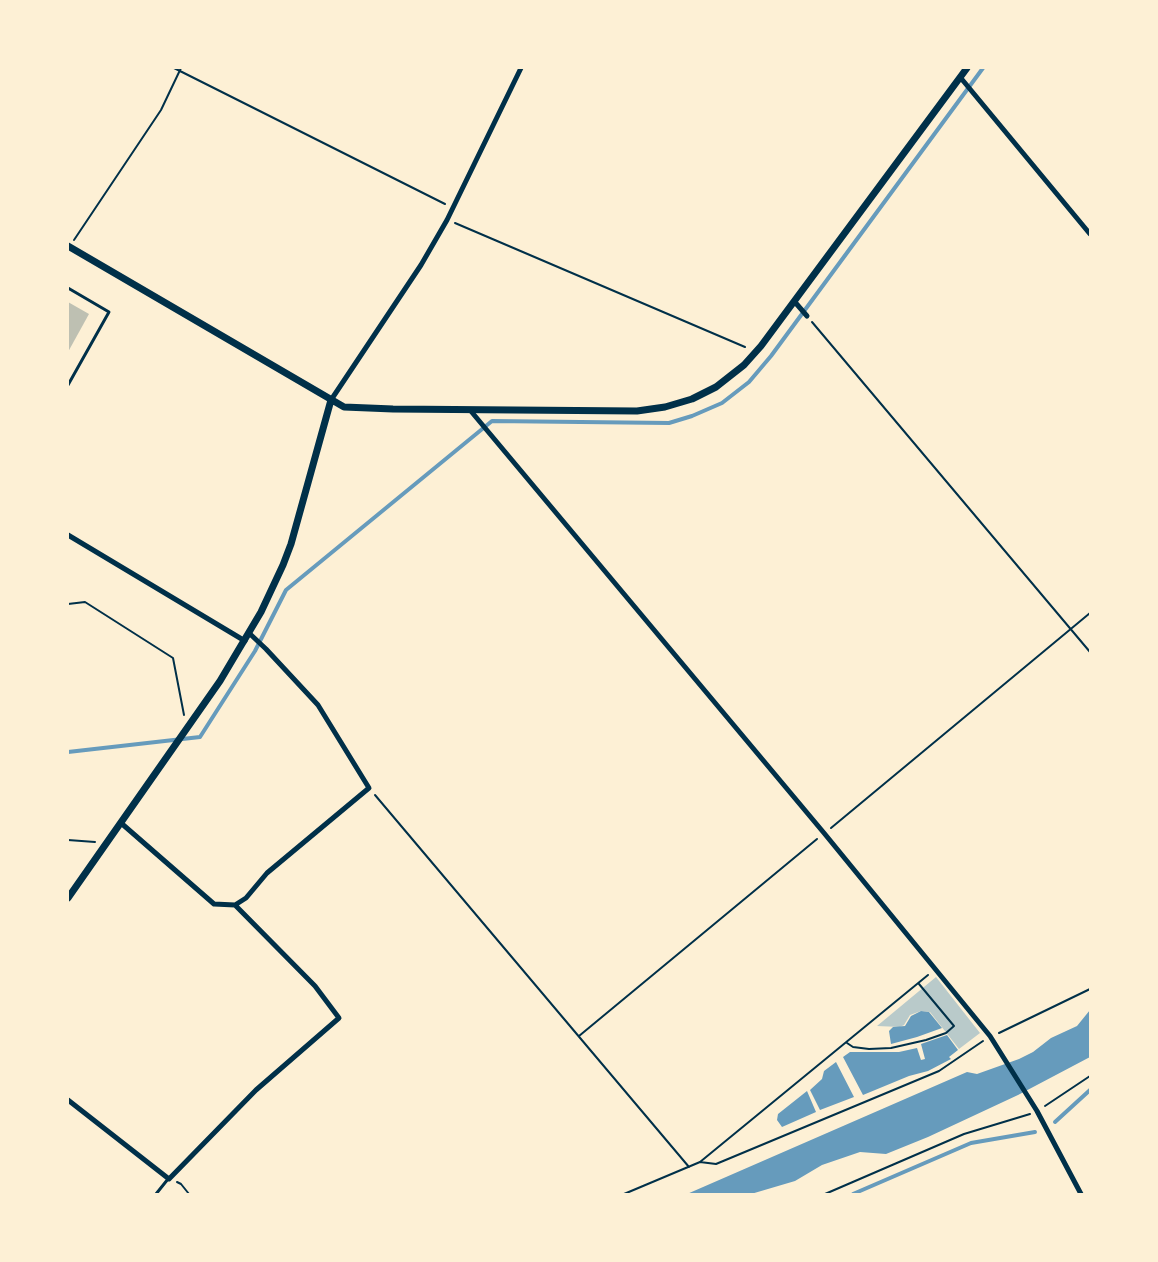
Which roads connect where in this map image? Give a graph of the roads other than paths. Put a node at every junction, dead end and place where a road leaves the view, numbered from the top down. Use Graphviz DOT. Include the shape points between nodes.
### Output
graph roads {
  1 [pos="521,68"];
  2 [pos="967,68"];
  3 [pos="962,80"];
  4 [pos="1090,234"];
  5 [pos="68,247"];
  6 [pos="68,288"];
  7 [pos="794,301"];
  8 [pos="807,316"];
  9 [pos="68,385"];
  10 [pos="330,400"];
  11 [pos="470,410"];
  12 [pos="68,535"];
  13 [pos="249,633"];
  14 [pos="245,640"];
  15 [pos="121,823"];
  16 [pos="68,898"];
  17 [pos="235,905"];
  18 [pos="68,1100"];
  19 [pos="169,1179"];
  20 [pos="156,1194"];
  21 [pos="1081,1194"];
  1 -- 10 [label="street" via="447,220"];
  2 -- 3 [label="street"];
  3 -- 4 [label="street"];
  3 -- 7 [label="street"];
  5 -- 10 [label="street"];
  6 -- 9 [label="lane" via="109,312"];
  7 -- 8 [label="street"];
  7 -- 11 [label="street" via="744,365 716,387 692,399 637,411"];
  10 -- 11 [label="street" via="350,408"];
  10 -- 13 [label="street" via="291,544"];
  11 -- 21 [label="street" via="992,1038"];
  12 -- 14 [label="street"];
  13 -- 14 [label="street"];
  13 -- 17 [label="street" via="318,705 369,788 267,873"];
  14 -- 15 [label="street" via="187,731"];
  15 -- 16 [label="street"];
  15 -- 17 [label="street" via="214,904"];
  17 -- 19 [label="street" via="315,986 339,1017 256,1090"];
  18 -- 19 [label="street"];
  19 -- 20 [label="lane"];
}
